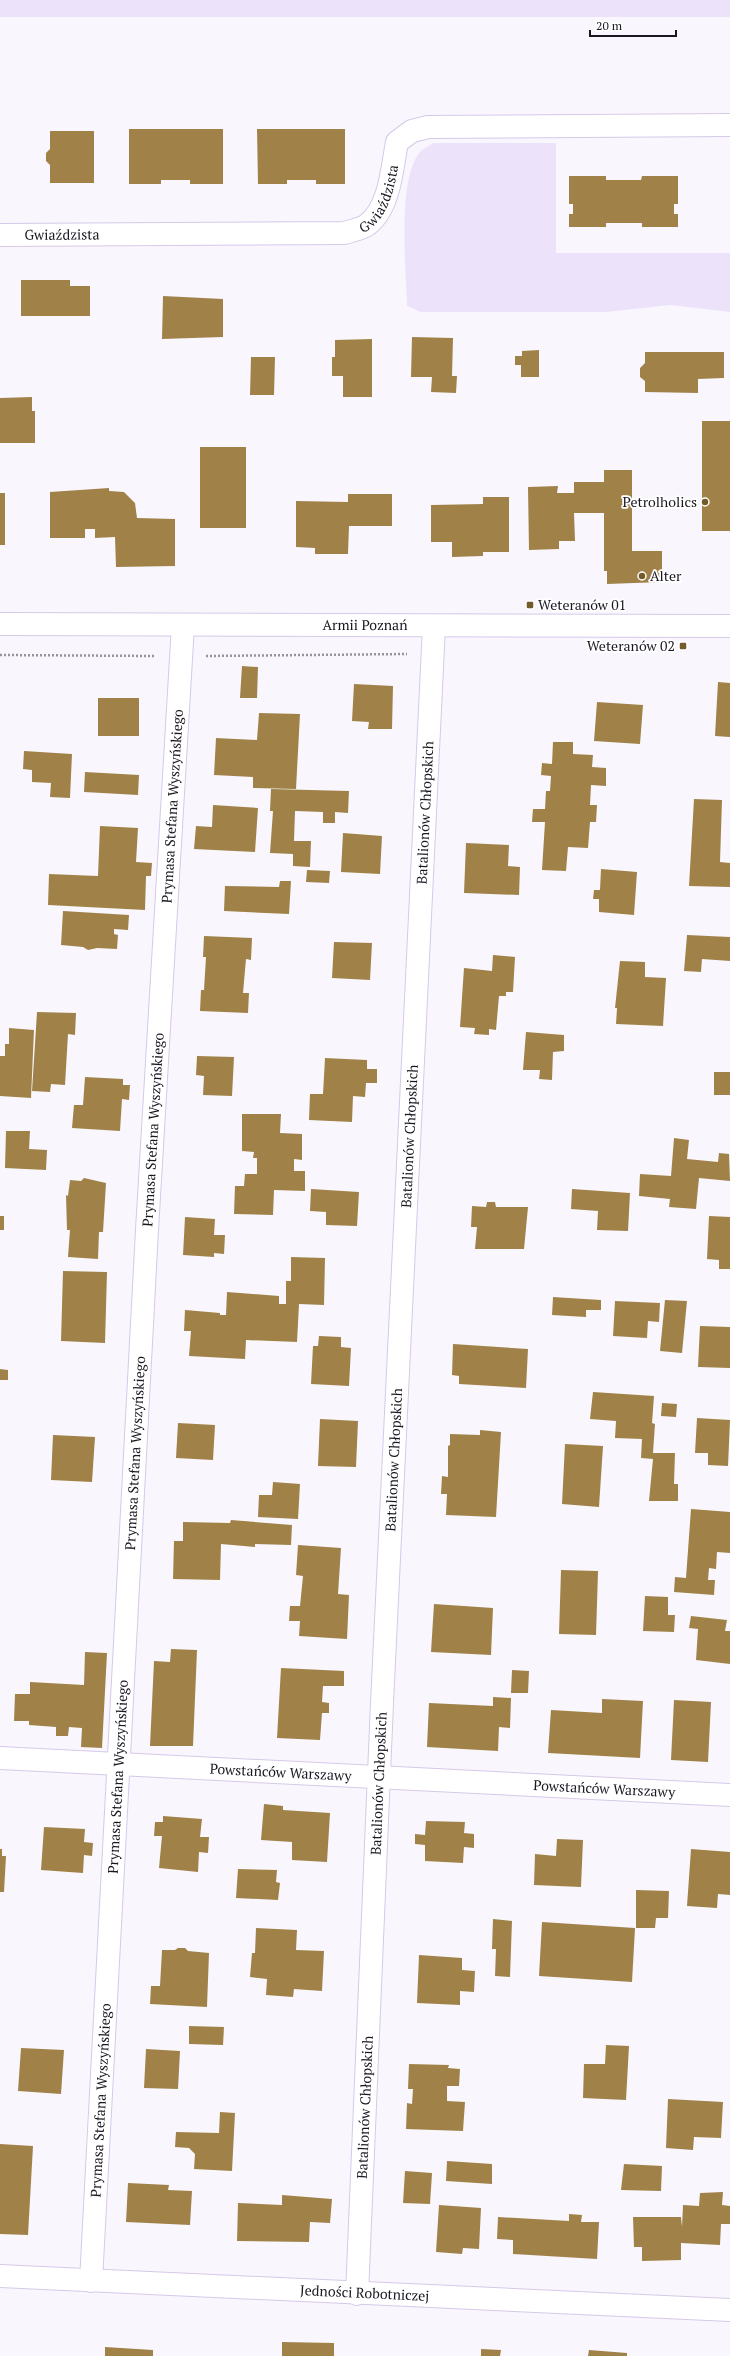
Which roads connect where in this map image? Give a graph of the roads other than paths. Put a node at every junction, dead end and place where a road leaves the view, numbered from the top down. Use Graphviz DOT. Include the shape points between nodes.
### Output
graph roads {
  1 [pos="730,125"];
  2 [pos="0,235"];
  3 [pos="0,624"];
  4 [pos="183,625"];
  5 [pos="434,626"];
  6 [pos="730,626"];
  7 [pos="0,1758"];
  8 [pos="120,1764"];
  9 [pos="380,1776"];
  10 [pos="730,1795"];
  11 [pos="0,2276"];
  12 [pos="91,2281"];
  13 [pos="357,2294"];
  14 [pos="730,2310"];
  1 -- 2 [label="street, Gwiaździsta" via="428,127 412,131 397,142 380,210 367,225 344,233"];
  3 -- 4 [label="street, Armii Poznań"];
  4 -- 5 [label="street, Armii Poznań"];
  4 -- 8 [label="street, Prymasa Stefana Wyszyńskiego" via="147,1222"];
  5 -- 6 [label="street, Armii Poznań"];
  5 -- 9 [label="street, Batalionów Chłopskich"];
  7 -- 8 [label="street, Powstańców Warszawy"];
  8 -- 9 [label="street, Powstańców Warszawy"];
  8 -- 12 [label="street, Prymasa Stefana Wyszyńskiego"];
  9 -- 10 [label="street, Powstańców Warszawy"];
  9 -- 13 [label="street, Batalionów Chłopskich"];
  11 -- 12 [label="street, Jedności Robotniczej"];
  12 -- 13 [label="street, Jedności Robotniczej"];
  13 -- 14 [label="street, Jedności Robotniczej"];
}
